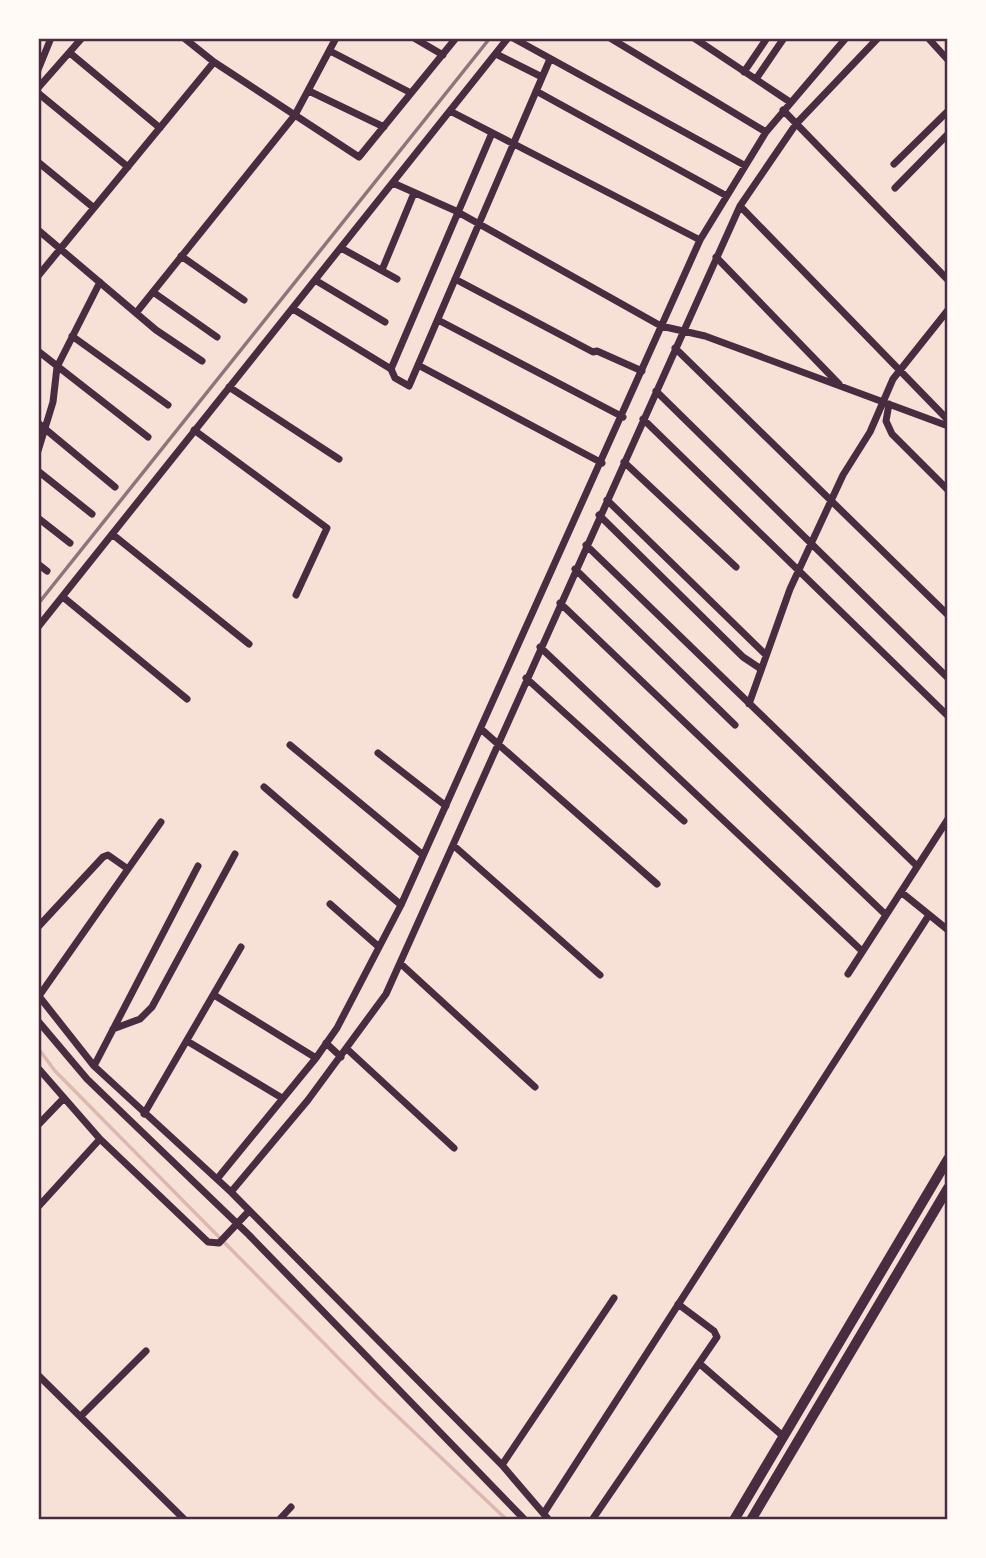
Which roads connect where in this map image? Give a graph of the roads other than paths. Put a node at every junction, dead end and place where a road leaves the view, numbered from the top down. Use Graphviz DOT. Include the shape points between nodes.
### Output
graph roads {
  1 [pos="51,38"];
  2 [pos="184,38"];
  3 [pos="336,38"];
  4 [pos="414,38"];
  5 [pos="456,38"];
  6 [pos="511,38"];
  7 [pos="610,38"];
  8 [pos="694,38"];
  9 [pos="767,38"];
  10 [pos="784,38"];
  11 [pos="846,38"];
  12 [pos="878,38"];
  13 [pos="928,38"];
  14 [pos="81,39"];
  15 [pos="330,51"];
  16 [pos="70,53"];
  17 [pos="496,54"];
  18 [pos="443,55"];
  19 [pos="550,59"];
  20 [pos="947,60"];
  21 [pos="214,62"];
  22 [pos="38,70"];
  23 [pos="744,72"];
  24 [pos="542,77"];
  25 [pos="756,79"];
  26 [pos="40,86"];
  27 [pos="309,91"];
  28 [pos="536,91"];
  29 [pos="411,93"];
  30 [pos="790,102"];
  31 [pos="783,110"];
  32 [pos="450,111"];
  33 [pos="947,111"];
  34 [pos="295,116"];
  35 [pos="796,124"];
  36 [pos="384,127"];
  37 [pos="160,128"];
  38 [pos="492,132"];
  39 [pos="766,132"];
  40 [pos="947,134"];
  41 [pos="513,144"];
  42 [pos="38,162"];
  43 [pos="894,164"];
  44 [pos="744,165"];
  45 [pos="128,167"];
  46 [pos="393,183"];
  47 [pos="895,188"];
  48 [pos="414,192"];
  49 [pos="725,195"];
  50 [pos="740,206"];
  51 [pos="94,208"];
  52 [pos="456,211"];
  53 [pos="479,225"];
  54 [pos="38,230"];
  55 [pos="700,240"];
  56 [pos="341,248"];
  57 [pos="61,249"];
  58 [pos="181,256"];
  59 [pos="716,257"];
  60 [pos="382,270"];
  61 [pos="38,276"];
  62 [pos="397,279"];
  63 [pos="455,279"];
  64 [pos="315,280"];
  65 [pos="947,280"];
  66 [pos="100,282"];
  67 [pos="153,292"];
  68 [pos="244,300"];
  69 [pos="293,309"];
  70 [pos="947,310"];
  71 [pos="135,313"];
  72 [pos="438,320"];
  73 [pos="386,322"];
  74 [pos="661,326"];
  75 [pos="684,331"];
  76 [pos="72,336"];
  77 [pos="217,337"];
  78 [pos="676,348"];
  79 [pos="38,351"];
  80 [pos="202,361"];
  81 [pos="418,365"];
  82 [pos="57,367"];
  83 [pos="391,369"];
  84 [pos="900,370"];
  85 [pos="642,371"];
  86 [pos="229,387"];
  87 [pos="842,387"];
  88 [pos="656,391"];
  89 [pos="886,403"];
  90 [pos="168,405"];
  91 [pos="623,417"];
  92 [pos="643,419"];
  93 [pos="947,420"];
  94 [pos="38,424"];
  95 [pos="947,426"];
  96 [pos="46,430"];
  97 [pos="194,430"];
  98 [pos="148,437"];
  99 [pos="38,451"];
  100 [pos="339,460"];
  101 [pos="624,462"];
  102 [pos="602,463"];
  103 [pos="38,471"];
  104 [pos="115,487"];
  105 [pos="947,490"];
  106 [pos="607,500"];
  107 [pos="833,503"];
  108 [pos="92,514"];
  109 [pos="599,515"];
  110 [pos="38,518"];
  111 [pos="112,534"];
  112 [pos="69,543"];
  113 [pos="811,544"];
  114 [pos="586,545"];
  115 [pos="38,564"];
  116 [pos="736,568"];
  117 [pos="575,569"];
  118 [pos="798,570"];
  119 [pos="47,571"];
  120 [pos="296,595"];
  121 [pos="63,597"];
  122 [pos="560,603"];
  123 [pos="947,615"];
  124 [pos="38,627"];
  125 [pos="249,644"];
  126 [pos="540,647"];
  127 [pos="766,655"];
  128 [pos="761,669"];
  129 [pos="526,678"];
  130 [pos="947,678"];
  131 [pos="187,699"];
  132 [pos="750,704"];
  133 [pos="947,716"];
  134 [pos="734,725"];
  135 [pos="481,729"];
  136 [pos="498,744"];
  137 [pos="290,745"];
  138 [pos="378,753"];
  139 [pos="264,788"];
  140 [pos="446,806"];
  141 [pos="947,819"];
  142 [pos="684,821"];
  143 [pos="161,822"];
  144 [pos="453,845"];
  145 [pos="235,854"];
  146 [pos="423,855"];
  147 [pos="198,866"];
  148 [pos="917,866"];
  149 [pos="128,869"];
  150 [pos="657,884"];
  151 [pos="901,892"];
  152 [pos="330,904"];
  153 [pos="401,905"];
  154 [pos="886,915"];
  155 [pos="929,915"];
  156 [pos="38,927"];
  157 [pos="947,927"];
  158 [pos="242,947"];
  159 [pos="379,947"];
  160 [pos="862,951"];
  161 [pos="401,964"];
  162 [pos="848,974"];
  163 [pos="600,975"];
  164 [pos="39,995"];
  165 [pos="214,995"];
  166 [pos="38,1021"];
  167 [pos="113,1030"];
  168 [pos="187,1041"];
  169 [pos="326,1043"];
  170 [pos="347,1049"];
  171 [pos="341,1057"];
  172 [pos="316,1058"];
  173 [pos="94,1066"];
  174 [pos="38,1068"];
  175 [pos="535,1087"];
  176 [pos="282,1098"];
  177 [pos="63,1099"];
  178 [pos="144,1114"];
  179 [pos="38,1125"];
  180 [pos="100,1139"];
  181 [pos="454,1148"];
  182 [pos="947,1159"];
  183 [pos="217,1179"];
  184 [pos="947,1188"];
  185 [pos="231,1192"];
  186 [pos="38,1207"];
  187 [pos="249,1211"];
  188 [pos="237,1224"];
  189 [pos="614,1298"];
  190 [pos="678,1304"];
  191 [pos="844,1333"];
  192 [pos="857,1340"];
  193 [pos="146,1351"];
  194 [pos="700,1364"];
  195 [pos="38,1375"];
  196 [pos="81,1416"];
  197 [pos="783,1436"];
  198 [pos="502,1465"];
  199 [pos="291,1507"];
  200 [pos="546,1516"];
  201 [pos="185,1520"];
  202 [pos="279,1520"];
  203 [pos="525,1520"];
  204 [pos="592,1520"];
  205 [pos="734,1520"];
  206 [pos="751,1520"];
  1 -- 22 [label="street"];
  2 -- 21 [label="street"];
  3 -- 15 [label="street"];
  4 -- 18 [label="street"];
  5 -- 18 [label="street"];
  6 -- 17 [label="street"];
  6 -- 19 [label="street"];
  7 -- 39 [label="street"];
  8 -- 23 [label="street"];
  9 -- 23 [label="street"];
  10 -- 25 [label="street"];
  11 -- 30 [label="street"];
  12 -- 35 [label="street"];
  13 -- 20 [label="street"];
  14 -- 16 [label="street"];
  15 -- 27 [label="street"];
  15 -- 29 [label="street"];
  16 -- 26 [label="street"];
  16 -- 37 [label="street"];
  17 -- 24 [label="street"];
  17 -- 32 [label="street"];
  18 -- 29 [label="street"];
  19 -- 24 [label="street"];
  19 -- 44 [label="street"];
  21 -- 34 [label="street"];
  21 -- 37 [label="street"];
  23 -- 25 [label="street"];
  24 -- 28 [label="street"];
  25 -- 30 [label="street"];
  26 -- 45 [label="street"];
  27 -- 34 [label="street"];
  27 -- 36 [label="street"];
  28 -- 41 [label="street"];
  28 -- 49 [label="street"];
  29 -- 36 [label="street"];
  30 -- 31 [label="street"];
  31 -- 35 [label="street"];
  31 -- 39 [label="street"];
  32 -- 38 [label="street"];
  32 -- 46 [label="street"];
  33 -- 43 [label="street"];
  34 -- 36 [label="street" via="359,157"];
  34 -- 58 [label="street"];
  35 -- 50 [label="street"];
  35 -- 65 [label="street"];
  37 -- 45 [label="street"];
  38 -- 41 [label="street"];
  38 -- 52 [label="street"];
  39 -- 44 [label="street"];
  40 -- 47 [label="street"];
  41 -- 53 [label="street"];
  41 -- 55 [label="street"];
  42 -- 51 [label="street"];
  44 -- 49 [label="street"];
  45 -- 51 [label="street"];
  46 -- 48 [label="street"];
  46 -- 56 [label="street"];
  48 -- 52 [label="street"];
  48 -- 60 [label="street"];
  49 -- 55 [label="street"];
  50 -- 59 [label="street"];
  50 -- 84 [label="street"];
  51 -- 57 [label="street"];
  52 -- 53 [label="street"];
  52 -- 83 [label="street"];
  53 -- 63 [label="street"];
  53 -- 74 [label="street"];
  54 -- 57 [label="street"];
  55 -- 74 [label="street"];
  56 -- 60 [label="street"];
  56 -- 64 [label="street"];
  57 -- 61 [label="street"];
  57 -- 66 [label="street"];
  58 -- 67 [label="street"];
  58 -- 68 [label="street"];
  59 -- 75 [label="street"];
  59 -- 87 [label="street"];
  60 -- 62 [label="street"];
  63 -- 72 [label="street"];
  63 -- 85 [label="street" via="593,352"];
  64 -- 69 [label="street"];
  64 -- 73 [label="street"];
  66 -- 71 [label="street"];
  66 -- 76 [label="street"];
  67 -- 71 [label="street"];
  67 -- 77 [label="street"];
  69 -- 83 [label="street"];
  69 -- 86 [label="street"];
  70 -- 84 [label="street"];
  71 -- 80 [label="street"];
  72 -- 81 [label="street"];
  72 -- 91 [label="street"];
  74 -- 75 [label="street"];
  74 -- 85 [label="street"];
  75 -- 78 [label="street"];
  75 -- 87 [label="street"];
  76 -- 82 [label="street"];
  76 -- 90 [label="street"];
  78 -- 88 [label="street"];
  78 -- 107 [label="street"];
  79 -- 82 [label="street"];
  81 -- 83 [label="street" via="410,386 395,378"];
  81 -- 102 [label="street"];
  82 -- 96 [label="street"];
  82 -- 98 [label="street"];
  84 -- 89 [label="street"];
  84 -- 93 [label="street"];
  85 -- 91 [label="street"];
  86 -- 97 [label="street"];
  86 -- 100 [label="street"];
  87 -- 89 [label="street"];
  88 -- 92 [label="street"];
  88 -- 113 [label="street"];
  89 -- 95 [label="street"];
  89 -- 105 [label="street" via="892,434"];
  89 -- 107 [label="street"];
  91 -- 102 [label="street"];
  92 -- 101 [label="street"];
  92 -- 118 [label="street"];
  94 -- 96 [label="street"];
  96 -- 99 [label="street"];
  96 -- 104 [label="street"];
  97 -- 111 [label="street"];
  97 -- 120 [label="street" via="326,531"];
  101 -- 106 [label="street"];
  101 -- 116 [label="street"];
  102 -- 135 [label="street"];
  103 -- 108 [label="street"];
  106 -- 109 [label="street"];
  106 -- 127 [label="street"];
  107 -- 113 [label="street"];
  107 -- 123 [label="street"];
  109 -- 114 [label="street"];
  109 -- 128 [label="street" via="743,657"];
  110 -- 112 [label="street"];
  111 -- 121 [label="street"];
  111 -- 125 [label="street"];
  113 -- 118 [label="street"];
  113 -- 130 [label="street"];
  114 -- 117 [label="street"];
  114 -- 132 [label="street"];
  115 -- 119 [label="street"];
  117 -- 122 [label="street"];
  117 -- 134 [label="street"];
  118 -- 127 [label="street"];
  118 -- 133 [label="street"];
  121 -- 124 [label="street"];
  121 -- 131 [label="street"];
  122 -- 126 [label="street"];
  122 -- 154 [label="street"];
  126 -- 129 [label="street"];
  126 -- 160 [label="street"];
  127 -- 128 [label="street"];
  128 -- 132 [label="street"];
  129 -- 136 [label="street"];
  129 -- 142 [label="street"];
  132 -- 148 [label="street"];
  135 -- 136 [label="street"];
  135 -- 140 [label="street"];
  136 -- 144 [label="street"];
  136 -- 150 [label="street"];
  137 -- 146 [label="street"];
  138 -- 140 [label="street"];
  139 -- 153 [label="street"];
  140 -- 146 [label="street"];
  141 -- 148 [label="street"];
  143 -- 149 [label="street"];
  144 -- 161 [label="street"];
  144 -- 163 [label="street"];
  145 -- 167 [label="street" via="152,1007 141,1019"];
  146 -- 153 [label="street"];
  147 -- 167 [label="street"];
  148 -- 151 [label="street"];
  149 -- 156 [label="street" via="108,855 103,857"];
  149 -- 164 [label="street"];
  151 -- 154 [label="street"];
  151 -- 155 [label="street"];
  152 -- 159 [label="street"];
  153 -- 159 [label="street"];
  154 -- 160 [label="street"];
  155 -- 157 [label="street"];
  155 -- 190 [label="street"];
  158 -- 165 [label="street"];
  159 -- 169 [label="street"];
  160 -- 162 [label="street"];
  161 -- 170 [label="street"];
  161 -- 175 [label="street"];
  164 -- 173 [label="street"];
  165 -- 168 [label="street"];
  165 -- 172 [label="street"];
  166 -- 188 [label="street" via="88,1079"];
  167 -- 173 [label="street"];
  168 -- 176 [label="street"];
  168 -- 178 [label="street"];
  169 -- 171 [label="street"];
  169 -- 172 [label="street"];
  170 -- 171 [label="street"];
  170 -- 181 [label="street"];
  171 -- 185 [label="street"];
  172 -- 176 [label="street"];
  173 -- 178 [label="street"];
  174 -- 177 [label="street"];
  176 -- 183 [label="street"];
  177 -- 179 [label="street"];
  177 -- 180 [label="street"];
  178 -- 183 [label="street"];
  180 -- 186 [label="street"];
  180 -- 188 [label="street" via="208,1242 219,1243"];
  182 -- 191 [label="main road"];
  183 -- 185 [label="street"];
  184 -- 192 [label="main road"];
  185 -- 187 [label="street"];
  187 -- 188 [label="street"];
  187 -- 198 [label="street"];
  188 -- 203 [label="street"];
  189 -- 198 [label="street"];
  190 -- 194 [label="street" via="716,1334"];
  190 -- 200 [label="street"];
  191 -- 192 [label="main road"];
  191 -- 197 [label="main road"];
  192 -- 206 [label="main road"];
  193 -- 196 [label="street"];
  194 -- 197 [label="street"];
  194 -- 204 [label="street"];
  195 -- 196 [label="street"];
  196 -- 201 [label="street"];
  197 -- 205 [label="main road"];
  198 -- 200 [label="street"];
  199 -- 202 [label="street"];
}
